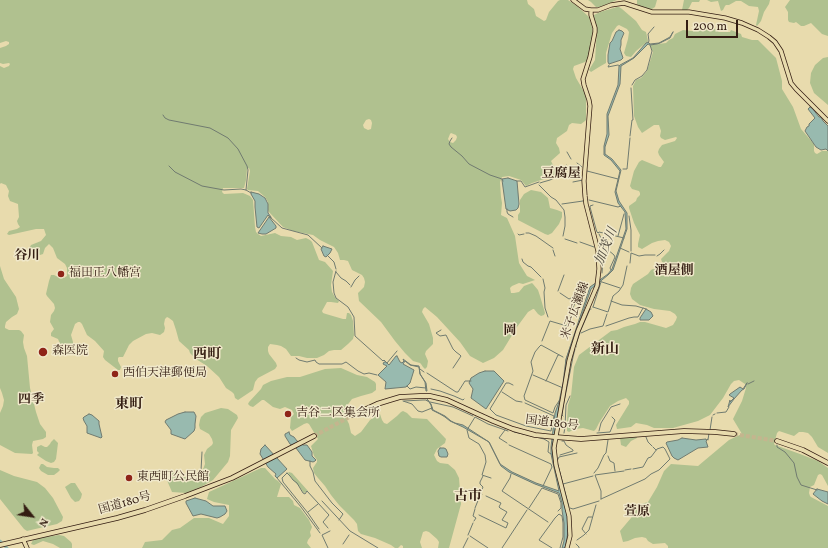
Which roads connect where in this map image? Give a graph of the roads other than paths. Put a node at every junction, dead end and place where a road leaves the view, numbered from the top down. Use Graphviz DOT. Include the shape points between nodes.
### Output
graph roads {
  1 [pos="572,0"];
  2 [pos="591,10"];
  3 [pos="828,121"];
  4 [pos="353,415"];
  5 [pos="734,434"];
  6 [pos="314,436"];
  7 [pos="556,437"];
  8 [pos="777,441"];
  9 [pos="828,463"];
  10 [pos="23,539"];
  11 [pos="0,545"];
  12 [pos="27,548"];
  13 [pos="567,548"];
  1 -- 2 [label="main road"];
  2 -- 3 [label="main road" via="624,3 652,12 689,12 725,18 758,30 775,42 796,89"];
  2 -- 7 [label="main road, 米子広瀬線" via="595,32 584,79 590,106 584,181 598,254 598,279 569,361"];
  4 -- 7 [label="highway, 国道180号" via="390,400 409,396 430,396 447,400 513,429"];
  5 -- 7 [label="highway, 国道180号" via="684,431 581,439"];
  6 -- 10 [label="highway, 国道180号" via="214,485 185,496 145,510"];
  7 -- 13 [label="main road, 米子広瀬線" via="555,458 569,516 570,536"];
  8 -- 9 [label="highway"];
  10 -- 11 [label="highway, 国道180号"];
  10 -- 12 [label="main road"];
}
